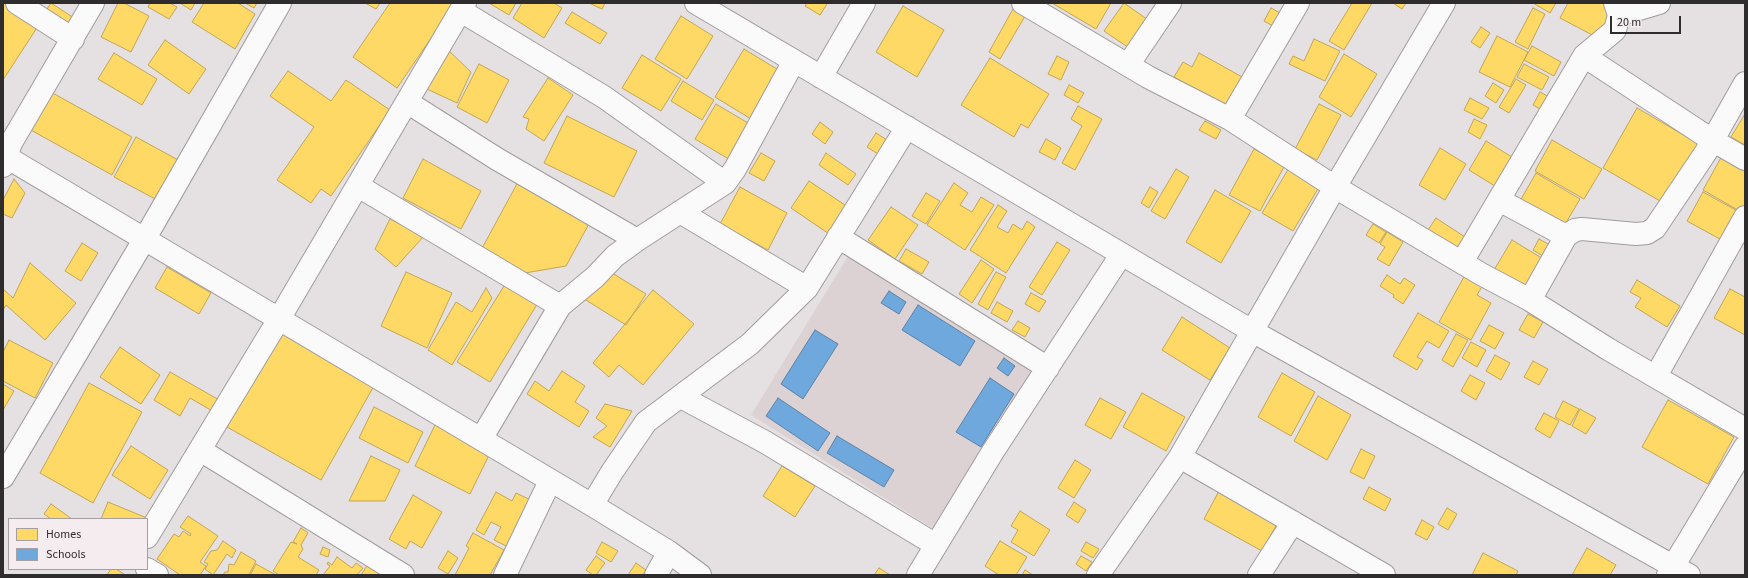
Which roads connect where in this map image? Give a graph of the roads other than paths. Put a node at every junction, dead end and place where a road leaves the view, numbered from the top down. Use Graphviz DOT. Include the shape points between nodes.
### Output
graph roads {
  1 [pos="17,3"];
  2 [pos="93,3"];
  3 [pos="280,3"];
  4 [pos="696,3"];
  5 [pos="864,3"];
  6 [pos="1170,3"];
  7 [pos="1298,3"];
  8 [pos="1444,3"];
  9 [pos="1659,3"];
  10 [pos="1029,4"];
  11 [pos="463,7"];
  12 [pos="1617,9"];
  13 [pos="73,38"];
  14 [pos="1584,56"];
  15 [pos="794,61"];
  16 [pos="1128,65"];
  17 [pos="821,77"];
  18 [pos="1745,83"];
  19 [pos="407,102"];
  20 [pos="1230,119"];
  21 [pos="907,128"];
  22 [pos="1712,140"];
  23 [pos="4,159"];
  24 [pos="1745,159"];
  25 [pos="725,183"];
  26 [pos="358,186"];
  27 [pos="1335,187"];
  28 [pos="1499,200"];
  29 [pos="680,212"];
  30 [pos="1745,217"];
  31 [pos="1566,236"];
  32 [pos="838,237"];
  33 [pos="144,240"];
  34 [pos="637,240"];
  35 [pos="1121,254"];
  36 [pos="1462,262"];
  37 [pos="807,288"];
  38 [pos="1530,300"];
  39 [pos="560,306"];
  40 [pos="279,319"];
  41 [pos="1252,332"];
  42 [pos="1048,368"];
  43 [pos="1656,376"];
  44 [pos="681,397"];
  45 [pos="1745,429"];
  46 [pos="481,439"];
  47 [pos="1745,447"];
  48 [pos="200,450"];
  49 [pos="1180,457"];
  50 [pos="3,477"];
  51 [pos="550,481"];
  52 [pos="592,505"];
  53 [pos="1293,522"];
  54 [pos="148,535"];
  55 [pos="936,545"];
  56 [pos="669,552"];
  57 [pos="148,570"];
  58 [pos="1677,572"];
  59 [pos="157,575"];
  60 [pos="403,575"];
  61 [pos="505,575"];
  62 [pos="656,575"];
  63 [pos="700,575"];
  64 [pos="918,575"];
  65 [pos="1098,575"];
  66 [pos="1259,575"];
  67 [pos="1384,575"];
  1 -- 13 [label="street"];
  2 -- 13 [label="street"];
  3 -- 33 [label="street"];
  4 -- 15 [label="street"];
  5 -- 17 [label="street"];
  6 -- 16 [label="street"];
  7 -- 20 [label="street"];
  8 -- 27 [label="street"];
  9 -- 12 [label="street"];
  10 -- 16 [label="street"];
  11 -- 19 [label="street"];
  11 -- 25 [label="street" via="604,97"];
  12 -- 14 [label="street" via="1615,30"];
  13 -- 23 [label="street"];
  14 -- 22 [label="street"];
  14 -- 28 [label="street"];
  15 -- 17 [label="street"];
  15 -- 25 [label="street"];
  16 -- 20 [label="street"];
  17 -- 21 [label="street"];
  18 -- 22 [label="street"];
  19 -- 26 [label="street"];
  19 -- 34 [label="street" via="497,159"];
  20 -- 27 [label="street"];
  21 -- 32 [label="street"];
  21 -- 35 [label="street"];
  22 -- 24 [label="street"];
  22 -- 31 [label="street" via="1655,228 1647,233 1636,234 1582,229 1574,230"];
  23 -- 33 [label="street"];
  25 -- 29 [label="street"];
  26 -- 39 [label="street"];
  26 -- 40 [label="street"];
  27 -- 36 [label="street"];
  27 -- 41 [label="street"];
  28 -- 31 [label="street"];
  28 -- 36 [label="street"];
  29 -- 34 [label="street"];
  29 -- 37 [label="street"];
  30 -- 43 [label="street"];
  31 -- 38 [label="street"];
  32 -- 37 [label="street"];
  32 -- 42 [label="street"];
  33 -- 40 [label="street"];
  33 -- 50 [label="street"];
  34 -- 39 [label="street" via="615,256 595,277"];
  35 -- 41 [label="street"];
  35 -- 42 [label="street"];
  36 -- 38 [label="street"];
  37 -- 44 [label="street" via="750,344"];
  38 -- 43 [label="street"];
  39 -- 46 [label="street"];
  40 -- 46 [label="street"];
  40 -- 48 [label="street"];
  41 -- 49 [label="street"];
  41 -- 58 [label="street"];
  42 -- 55 [label="street"];
  43 -- 45 [label="street"];
  44 -- 52 [label="street" via="646,422"];
  44 -- 55 [label="street" via="765,442"];
  46 -- 51 [label="street"];
  47 -- 58 [label="street"];
  48 -- 54 [label="street"];
  48 -- 60 [label="street"];
  49 -- 53 [label="street"];
  49 -- 65 [label="street"];
  51 -- 52 [label="street"];
  51 -- 61 [label="street"];
  52 -- 56 [label="street"];
  53 -- 66 [label="street"];
  53 -- 67 [label="street"];
  55 -- 64 [label="street"];
  56 -- 62 [label="street"];
  56 -- 63 [label="street"];
  57 -- 59 [label="street"];
}
